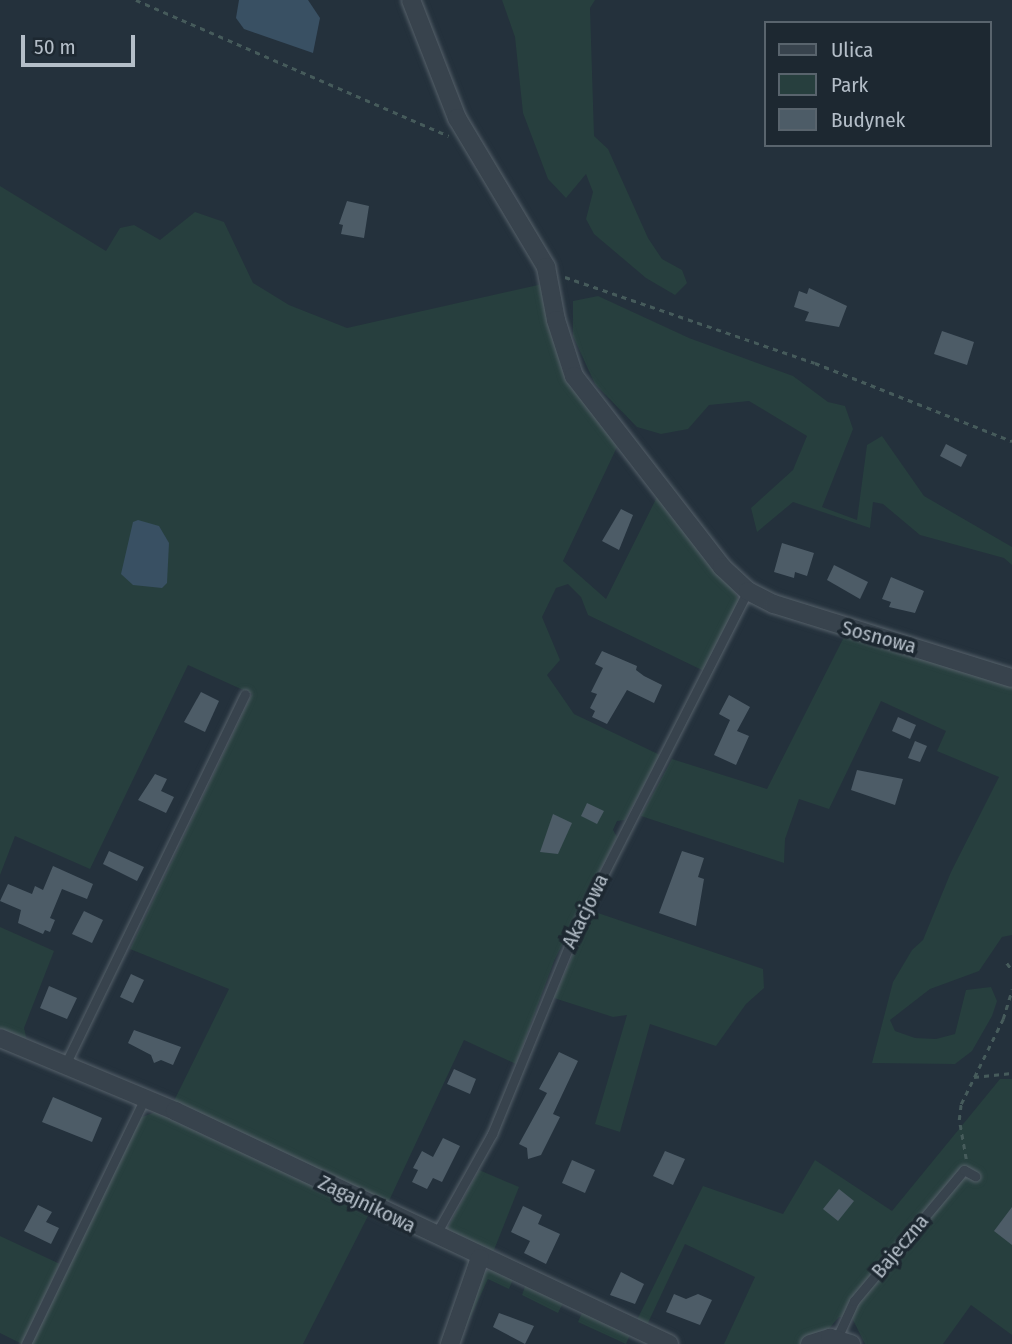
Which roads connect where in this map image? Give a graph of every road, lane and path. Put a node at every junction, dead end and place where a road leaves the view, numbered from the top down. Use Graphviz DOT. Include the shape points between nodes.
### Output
graph roads {
  1 [pos="136,0"];
  2 [pos="411,0"];
  3 [pos="451,137"];
  4 [pos="546,267"];
  5 [pos="1012,441"];
  6 [pos="748,591"];
  7 [pos="1012,678"];
  8 [pos="245,694"];
  9 [pos="1007,963"];
  10 [pos="1012,970"];
  11 [pos="1012,989"];
  12 [pos="0,1038"];
  13 [pos="65,1065"];
  14 [pos="1012,1073"];
  15 [pos="973,1077"];
  16 [pos="145,1098"];
  17 [pos="965,1170"];
  18 [pos="975,1176"];
  19 [pos="435,1236"];
  20 [pos="481,1258"];
  21 [pos="844,1341"];
  22 [pos="26,1344"];
  23 [pos="450,1344"];
  24 [pos="669,1344"];
  25 [pos="810,1344"];
  1 -- 3 [label="path"];
  2 -- 4 [label="street" via="457,118"];
  4 -- 5 [label="path" via="574,282 816,363"];
  4 -- 6 [label="street, Sosnowa" via="556,320 575,376 722,567"];
  6 -- 7 [label="street, Sosnowa" via="808,617"];
  6 -- 19 [label="lane, Akacjowa" via="578,924 498,1123"];
  8 -- 13 [label="lane"];
  9 -- 10 [label="path"];
  11 -- 15 [label="path" via="1003,1019"];
  12 -- 13 [label="street, Zagajnikowa"];
  13 -- 16 [label="street, Zagajnikowa"];
  14 -- 15 [label="path"];
  15 -- 17 [label="path" via="959,1120"];
  16 -- 19 [label="street, Zagajnikowa"];
  16 -- 22 [label="lane"];
  17 -- 18 [label="lane"];
  17 -- 21 [label="lane, Bajeczna" via="854,1301"];
  19 -- 20 [label="street, Zagajnikowa"];
  20 -- 23 [label="street"];
  20 -- 24 [label="street, Zagajnikowa"];
  21 -- 25 [label="street"];
}
